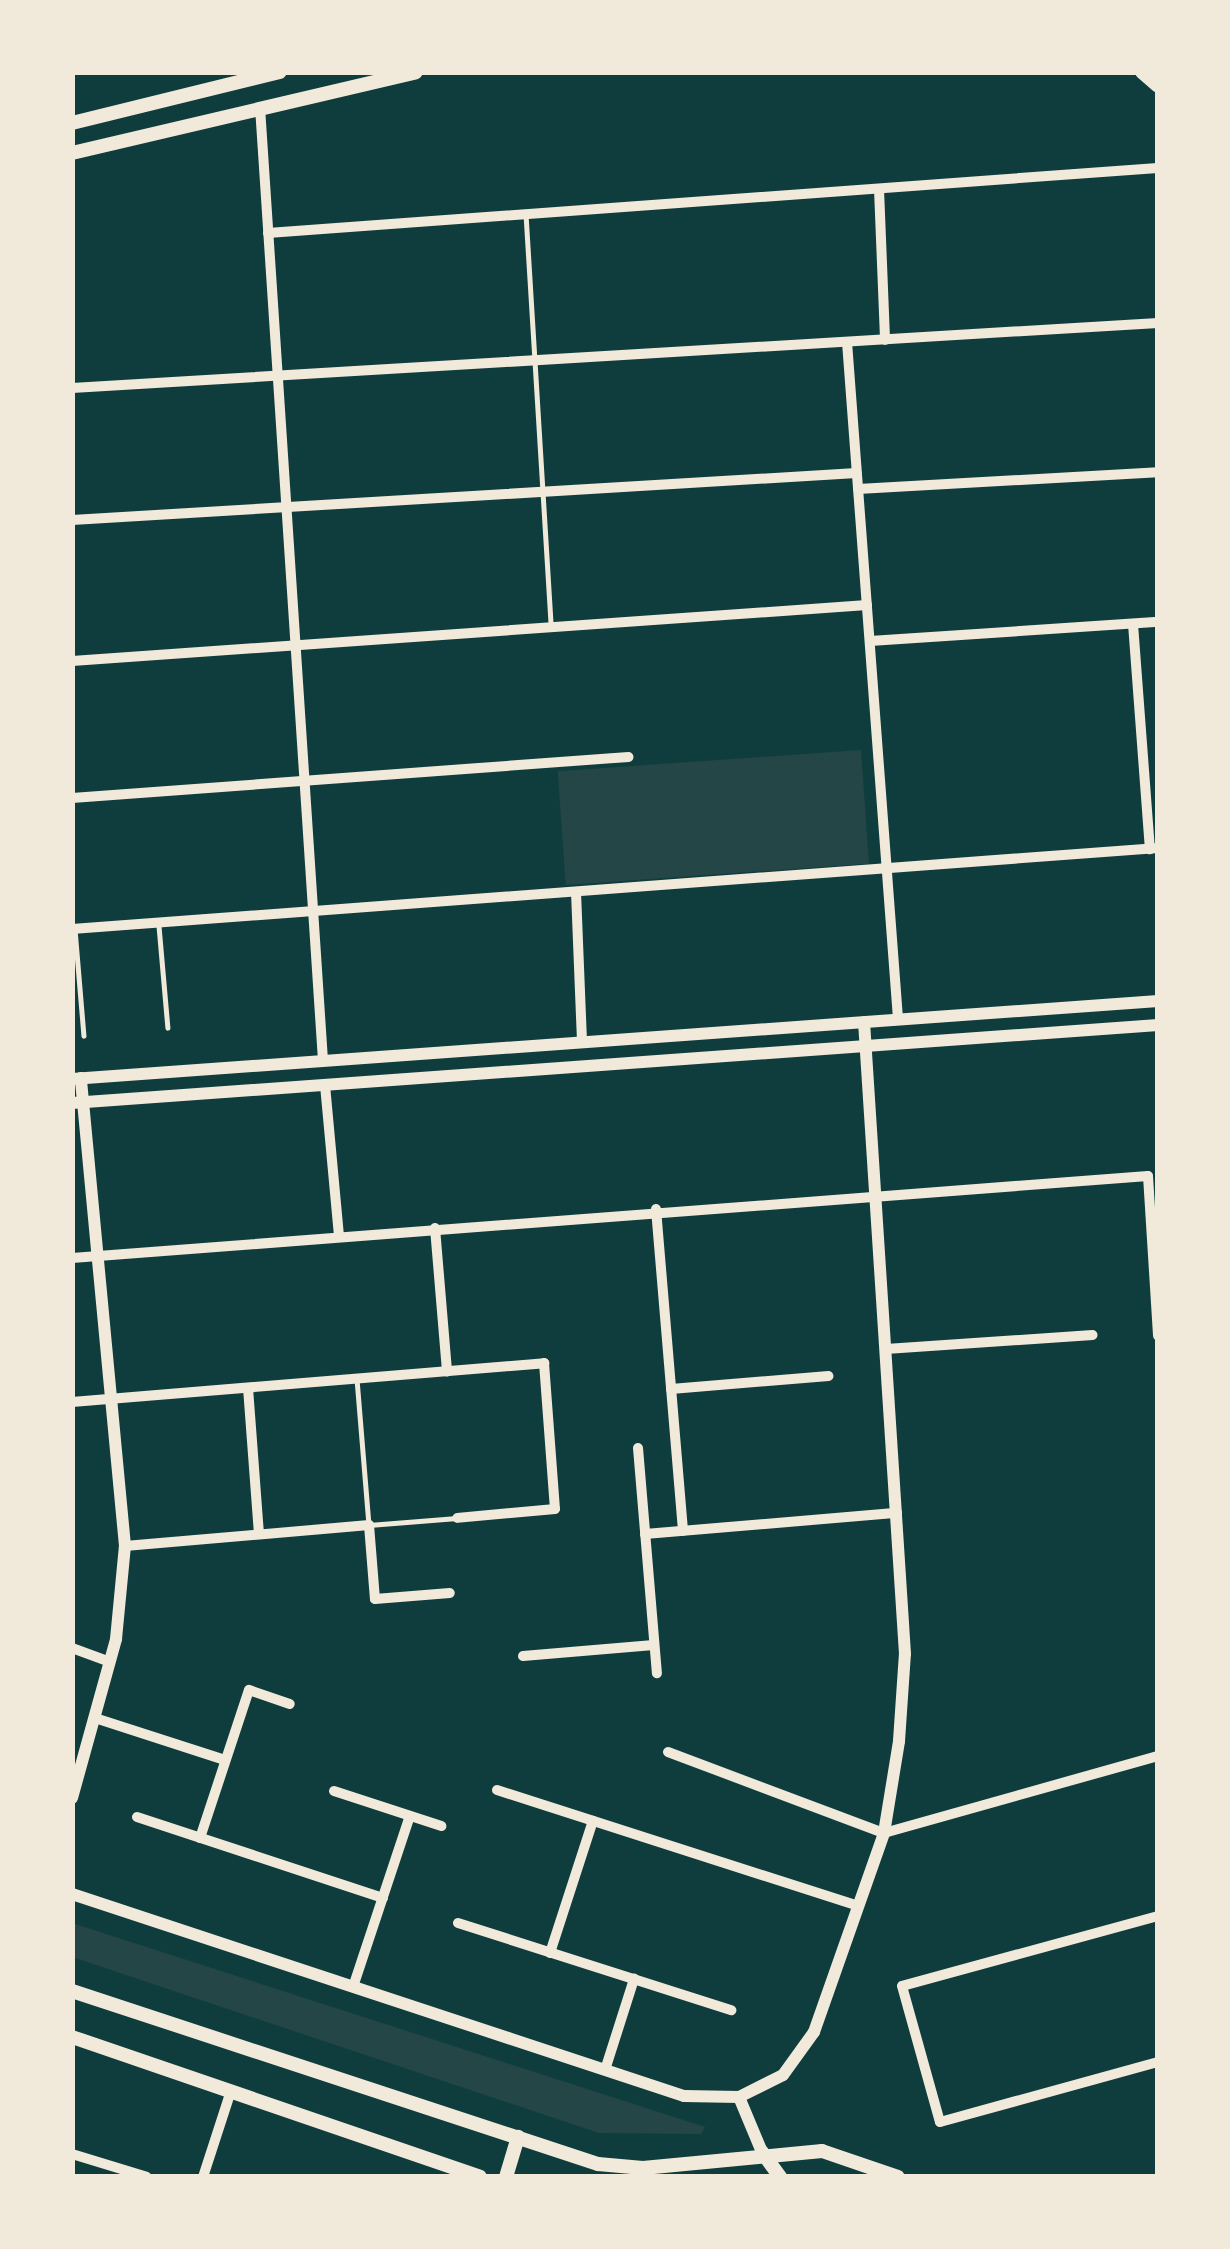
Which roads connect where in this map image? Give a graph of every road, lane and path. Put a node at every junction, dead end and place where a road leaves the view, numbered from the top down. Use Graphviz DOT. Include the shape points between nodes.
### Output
graph roads {
  1 [pos="280,72"];
  2 [pos="416,72"];
  3 [pos="1142,72"];
  4 [pos="218,79"];
  5 [pos="1158,86"];
  6 [pos="260,106"];
  7 [pos="72,123"];
  8 [pos="72,153"];
  9 [pos="1158,168"];
  10 [pos="879,188"];
  11 [pos="526,214"];
  12 [pos="268,233"];
  13 [pos="1158,323"];
  14 [pos="885,340"];
  15 [pos="847,342"];
  16 [pos="535,360"];
  17 [pos="278,376"];
  18 [pos="72,388"];
  19 [pos="1158,472"];
  20 [pos="857,473"];
  21 [pos="858,489"];
  22 [pos="542,491"];
  23 [pos="286,505"];
  24 [pos="72,520"];
  25 [pos="867,604"];
  26 [pos="1158,622"];
  27 [pos="1133,624"];
  28 [pos="550,627"];
  29 [pos="870,640"];
  30 [pos="296,645"];
  31 [pos="72,661"];
  32 [pos="628,757"];
  33 [pos="1158,762"];
  34 [pos="1144,763"];
  35 [pos="304,780"];
  36 [pos="72,798"];
  37 [pos="1154,849"];
  38 [pos="887,868"];
  39 [pos="576,892"];
  40 [pos="313,911"];
  41 [pos="159,922"];
  42 [pos="74,929"];
  43 [pos="1158,1000"];
  44 [pos="898,1019"];
  45 [pos="864,1022"];
  46 [pos="1158,1025"];
  47 [pos="168,1028"];
  48 [pos="84,1036"];
  49 [pos="582,1042"];
  50 [pos="866,1046"];
  51 [pos="323,1061"];
  52 [pos="583,1066"];
  53 [pos="76,1078"];
  54 [pos="325,1085"];
  55 [pos="77,1102"];
  56 [pos="875,1191"];
  57 [pos="1154,1198"];
  58 [pos="656,1209"];
  59 [pos="436,1228"];
  60 [pos="339,1236"];
  61 [pos="100,1256"];
  62 [pos="72,1258"];
  63 [pos="1157,1307"];
  64 [pos="1093,1335"];
  65 [pos="1158,1336"];
  66 [pos="886,1349"];
  67 [pos="447,1372"];
  68 [pos="828,1376"];
  69 [pos="358,1379"];
  70 [pos="248,1388"];
  71 [pos="671,1389"];
  72 [pos="115,1400"];
  73 [pos="72,1402"];
  74 [pos="638,1448"];
  75 [pos="897,1513"];
  76 [pos="457,1518"];
  77 [pos="369,1525"];
  78 [pos="683,1531"];
  79 [pos="260,1534"];
  80 [pos="645,1534"];
  81 [pos="125,1546"];
  82 [pos="450,1593"];
  83 [pos="654,1645"];
  84 [pos="72,1648"];
  85 [pos="523,1656"];
  86 [pos="110,1662"];
  87 [pos="657,1673"];
  88 [pos="290,1704"];
  89 [pos="98,1718"];
  90 [pos="668,1752"];
  91 [pos="1158,1756"];
  92 [pos="225,1760"];
  93 [pos="496,1790"];
  94 [pos="334,1791"];
  95 [pos="72,1798"];
  96 [pos="410,1816"];
  97 [pos="137,1817"];
  98 [pos="593,1821"];
  99 [pos="441,1826"];
  100 [pos="884,1834"];
  101 [pos="200,1838"];
  102 [pos="72,1894"];
  103 [pos="383,1898"];
  104 [pos="858,1906"];
  105 [pos="1158,1916"];
  106 [pos="458,1923"];
  107 [pos="550,1953"];
  108 [pos="634,1979"];
  109 [pos="353,1987"];
  110 [pos="72,1990"];
  111 [pos="731,2010"];
  112 [pos="72,2037"];
  113 [pos="1158,2062"];
  114 [pos="605,2070"];
  115 [pos="231,2091"];
  116 [pos="739,2097"];
  117 [pos="518,2137"];
  118 [pos="762,2152"];
  119 [pos="72,2154"];
  120 [pos="147,2177"];
  121 [pos="203,2177"];
  122 [pos="479,2177"];
  123 [pos="506,2177"];
  124 [pos="780,2177"];
  125 [pos="898,2177"];
  1 -- 4 [label="main road"];
  2 -- 6 [label="main road"];
  3 -- 5 [label="main road"];
  4 -- 7 [label="main road"];
  6 -- 8 [label="main road"];
  6 -- 12 [label="street"];
  9 -- 10 [label="street"];
  10 -- 11 [label="street"];
  10 -- 14 [label="street"];
  11 -- 12 [label="street"];
  11 -- 16 [label="lane"];
  12 -- 17 [label="street"];
  13 -- 14 [label="street"];
  14 -- 15 [label="street"];
  15 -- 16 [label="street"];
  15 -- 20 [label="street"];
  16 -- 17 [label="street"];
  16 -- 22 [label="lane"];
  17 -- 18 [label="street"];
  17 -- 23 [label="street"];
  19 -- 21 [label="street"];
  20 -- 21 [label="street"];
  20 -- 22 [label="street"];
  21 -- 25 [label="street"];
  22 -- 23 [label="street"];
  22 -- 28 [label="lane"];
  23 -- 24 [label="street"];
  23 -- 30 [label="street"];
  25 -- 28 [label="street"];
  25 -- 29 [label="street"];
  26 -- 27 [label="street"];
  27 -- 29 [label="street"];
  27 -- 34 [label="street"];
  28 -- 30 [label="street"];
  29 -- 38 [label="street"];
  30 -- 31 [label="street"];
  30 -- 35 [label="street"];
  32 -- 35 [label="street"];
  33 -- 34 [label="street"];
  34 -- 37 [label="street"];
  35 -- 36 [label="street"];
  35 -- 40 [label="street"];
  37 -- 38 [label="street"];
  38 -- 39 [label="street"];
  38 -- 44 [label="street"];
  39 -- 40 [label="street"];
  39 -- 49 [label="street"];
  40 -- 41 [label="street"];
  40 -- 51 [label="street"];
  41 -- 42 [label="street"];
  41 -- 47 [label="lane"];
  42 -- 48 [label="lane"];
  43 -- 44 [label="street"];
  44 -- 45 [label="street"];
  45 -- 49 [label="street"];
  45 -- 50 [label="street"];
  46 -- 50 [label="street"];
  49 -- 51 [label="street"];
  49 -- 52 [label="street"];
  50 -- 52 [label="street"];
  50 -- 56 [label="street"];
  51 -- 53 [label="street"];
  51 -- 54 [label="street"];
  52 -- 54 [label="street"];
  53 -- 55 [label="street"];
  54 -- 55 [label="street"];
  54 -- 60 [label="street"];
  55 -- 61 [label="street"];
  56 -- 57 [label="street" via="1148,1176"];
  56 -- 58 [label="street"];
  56 -- 66 [label="street"];
  57 -- 63 [label="street"];
  58 -- 59 [label="street"];
  58 -- 71 [label="street"];
  59 -- 60 [label="street"];
  59 -- 67 [label="street"];
  60 -- 61 [label="street"];
  61 -- 62 [label="street"];
  61 -- 72 [label="street"];
  63 -- 65 [label="street"];
  64 -- 66 [label="street"];
  66 -- 75 [label="street"];
  67 -- 69 [label="street"];
  67 -- 76 [label="street" via="544,1364 556,1510"];
  68 -- 71 [label="street"];
  69 -- 70 [label="street"];
  69 -- 77 [label="lane"];
  70 -- 72 [label="street"];
  70 -- 79 [label="street"];
  71 -- 78 [label="street"];
  72 -- 73 [label="street"];
  72 -- 81 [label="street"];
  74 -- 80 [label="street"];
  75 -- 78 [label="street"];
  75 -- 100 [label="street" via="905,1654"];
  76 -- 77 [label="lane"];
  77 -- 79 [label="street"];
  77 -- 82 [label="street" via="375,1599"];
  78 -- 80 [label="street"];
  79 -- 81 [label="street"];
  80 -- 83 [label="street"];
  81 -- 86 [label="street"];
  83 -- 85 [label="street"];
  83 -- 87 [label="street"];
  84 -- 86 [label="street"];
  86 -- 89 [label="street"];
  88 -- 92 [label="street" via="249,1690"];
  89 -- 92 [label="street"];
  89 -- 95 [label="street"];
  90 -- 100 [label="street"];
  91 -- 100 [label="street"];
  92 -- 101 [label="street"];
  93 -- 98 [label="street"];
  94 -- 96 [label="street"];
  96 -- 99 [label="street"];
  96 -- 103 [label="street"];
  97 -- 101 [label="street"];
  98 -- 104 [label="street"];
  98 -- 107 [label="street"];
  100 -- 104 [label="street"];
  101 -- 103 [label="street"];
  102 -- 109 [label="street"];
  103 -- 109 [label="street"];
  104 -- 116 [label="street" via="814,2032 783,2075"];
  105 -- 113 [label="street" via="902,1986 940,2122"];
  106 -- 107 [label="street"];
  107 -- 108 [label="street"];
  108 -- 111 [label="street"];
  108 -- 114 [label="street"];
  109 -- 114 [label="street"];
  110 -- 117 [label="main road"];
  112 -- 115 [label="main road"];
  114 -- 116 [label="street" via="684,2096"];
  115 -- 121 [label="street"];
  115 -- 122 [label="main road"];
  116 -- 118 [label="street"];
  117 -- 118 [label="main road" via="598,2164 644,2168"];
  117 -- 123 [label="main road"];
  118 -- 124 [label="main road"];
  118 -- 125 [label="main road" via="822,2151"];
  119 -- 120 [label="street"];
}
